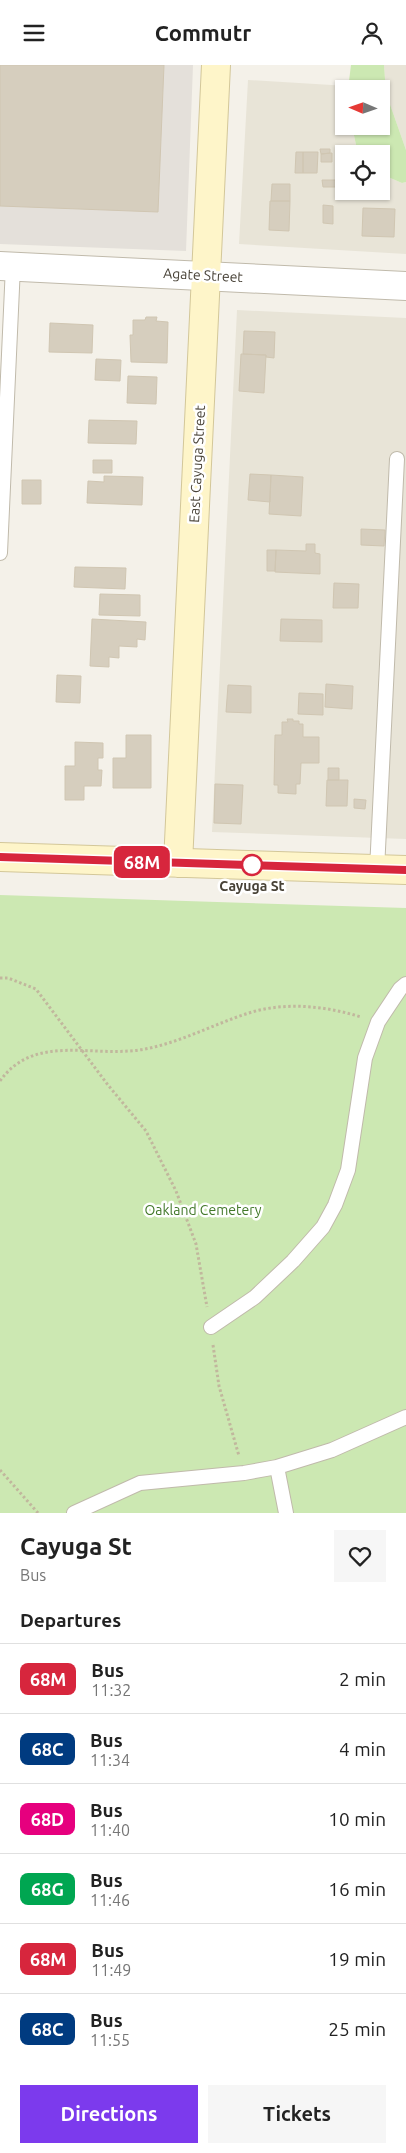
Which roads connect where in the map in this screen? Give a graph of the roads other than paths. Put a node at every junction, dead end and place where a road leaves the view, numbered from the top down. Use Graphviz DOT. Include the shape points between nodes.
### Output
graph roads {
  1 [pos="216,65"];
  2 [pos="6,266"];
  3 [pos="206,275"];
  4 [pos="406,286"];
  5 [pos="397,459"];
  6 [pos="0,553"];
  7 [pos="0,857"];
  8 [pos="178,863"];
  9 [pos="377,869"];
  10 [pos="406,871"];
  11 [pos="406,984"];
  12 [pos="211,1327"];
  13 [pos="406,1417"];
  14 [pos="277,1467"];
  15 [pos="74,1513"];
  16 [pos="286,1513"];
  1 -- 3 [label="street, East Cayuga Street"];
  2 -- 3 [label="street, Agate Street"];
  2 -- 6 [label="lane"];
  3 -- 4 [label="street, Agate Street"];
  3 -- 8 [label="street, East Cayuga Street"];
  5 -- 9 [label="lane"];
  7 -- 8 [label="street"];
  8 -- 9 [label="street"];
  9 -- 10 [label="street"];
  11 -- 12 [label="lane" via="378,1022 365,1058 348,1170 323,1227 255,1297"];
  13 -- 14 [label="lane" via="332,1450"];
  14 -- 15 [label="lane" via="140,1483"];
  14 -- 16 [label="lane"];
}
